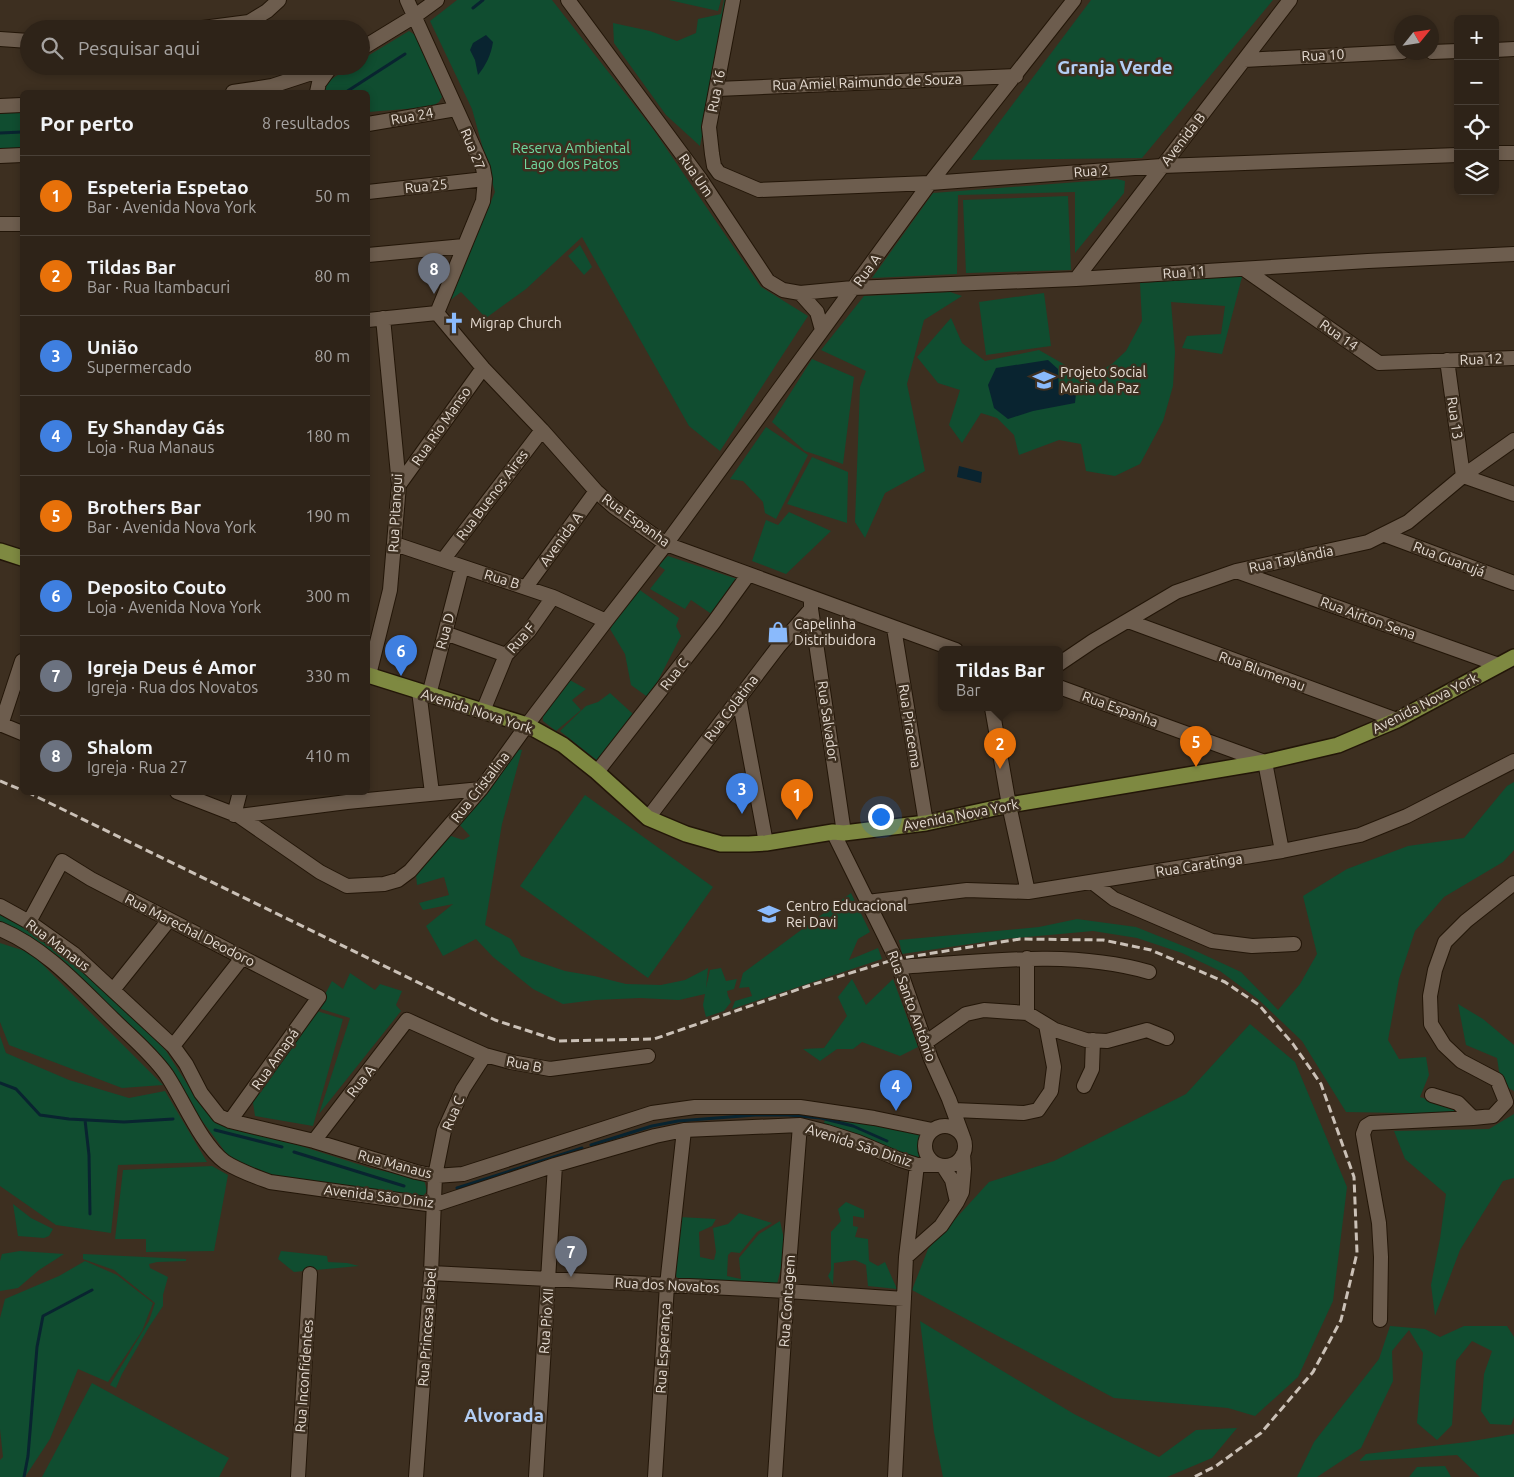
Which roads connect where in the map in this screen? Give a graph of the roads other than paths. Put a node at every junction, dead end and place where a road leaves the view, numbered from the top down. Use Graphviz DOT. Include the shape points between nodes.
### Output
graph roads {
  1 [pos="279,0"];
  2 [pos="407,0"];
  3 [pos="437,0"];
  4 [pos="568,0"];
  5 [pos="733,0"];
  6 [pos="1074,0"];
  7 [pos="1290,0"];
  8 [pos="415,16"];
  9 [pos="252,20"];
  10 [pos="0,39"];
  11 [pos="20,40"];
  12 [pos="370,44"];
  13 [pos="1514,49"];
  14 [pos="1499,50"];
  15 [pos="1454,51"];
  16 [pos="1394,52"];
  17 [pos="1439,52"];
  18 [pos="1244,60"];
  19 [pos="307,75"];
  20 [pos="326,75"];
  21 [pos="1016,76"];
  22 [pos="717,89"];
  23 [pos="247,90"];
  24 [pos="318,90"];
  25 [pos="20,105"];
  26 [pos="0,106"];
  27 [pos="456,109"];
  28 [pos="370,124"];
  29 [pos="1514,152"];
  30 [pos="1499,153"];
  31 [pos="20,155"];
  32 [pos="1454,155"];
  33 [pos="0,156"];
  34 [pos="714,166"];
  35 [pos="1162,166"];
  36 [pos="485,179"];
  37 [pos="701,180"];
  38 [pos="930,183"];
  39 [pos="370,192"];
  40 [pos="0,224"];
  41 [pos="20,224"];
  42 [pos="464,246"];
  43 [pos="1514,254"];
  44 [pos="370,255"];
  45 [pos="1244,269"];
  46 [pos="1076,279"];
  47 [pos="853,288"];
  48 [pos="800,293"];
  49 [pos="437,313"];
  50 [pos="383,318"];
  51 [pos="370,320"];
  52 [pos="822,330"];
  53 [pos="1514,358"];
  54 [pos="1447,360"];
  55 [pos="483,368"];
  56 [pos="542,430"];
  57 [pos="1514,440"];
  58 [pos="1463,476"];
  59 [pos="399,485"];
  60 [pos="596,491"];
  61 [pos="1514,494"];
  62 [pos="1385,535"];
  63 [pos="395,544"];
  64 [pos="666,544"];
  65 [pos="0,551"];
  66 [pos="20,557"];
  67 [pos="442,560"];
  68 [pos="462,567"];
  69 [pos="1236,571"];
  70 [pos="748,574"];
  71 [pos="1514,584"];
  72 [pos="526,587"];
  73 [pos="554,597"];
  74 [pos="811,604"];
  75 [pos="606,621"];
  76 [pos="1128,621"];
  77 [pos="894,628"];
  78 [pos="445,633"];
  79 [pos="945,646"];
  80 [pos="506,655"];
  81 [pos="1514,657"];
  82 [pos="1063,661"];
  83 [pos="1499,665"];
  84 [pos="20,667"];
  85 [pos="370,667"];
  86 [pos="370,676"];
  87 [pos="1063,688"];
  88 [pos="424,693"];
  89 [pos="739,698"];
  90 [pos="483,711"];
  91 [pos="993,711"];
  92 [pos="1397,720"];
  93 [pos="1,724"];
  94 [pos="527,725"];
  95 [pos="20,732"];
  96 [pos="1514,761"];
  97 [pos="1265,762"];
  98 [pos="597,772"];
  99 [pos="481,789"];
  100 [pos="432,793"];
  101 [pos="185,795"];
  102 [pos="240,795"];
  103 [pos="347,797"];
  104 [pos="1009,805"];
  105 [pos="236,816"];
  106 [pos="648,818"];
  107 [pos="926,824"];
  108 [pos="839,833"];
  109 [pos="766,843"];
  110 [pos="1282,851"];
  111 [pos="1092,882"];
  112 [pos="1514,882"];
  113 [pos="1028,892"];
  114 [pos="867,902"];
  115 [pos="0,906"];
  116 [pos="169,920"];
  117 [pos="30,922"];
  118 [pos="0,929"];
  119 [pos="1294,944"];
  120 [pos="242,958"];
  121 [pos="1027,958"];
  122 [pos="899,967"];
  123 [pos="1149,972"];
  124 [pos="113,990"];
  125 [pos="319,997"];
  126 [pos="1027,1013"];
  127 [pos="407,1020"];
  128 [pos="1046,1025"];
  129 [pos="1167,1038"];
  130 [pos="1093,1040"];
  131 [pos="925,1043"];
  132 [pos="173,1046"];
  133 [pos="485,1055"];
  134 [pos="648,1056"];
  135 [pos="1084,1086"];
  136 [pos="1432,1095"];
  137 [pos="952,1104"];
  138 [pos="1473,1118"];
  139 [pos="230,1122"];
  140 [pos="800,1126"];
  141 [pos="934,1128"];
  142 [pos="684,1130"];
  143 [pos="963,1137"];
  144 [pos="314,1141"];
  145 [pos="963,1154"];
  146 [pos="555,1165"];
  147 [pos="917,1165"];
  148 [pos="941,1166"];
  149 [pos="435,1176"];
  150 [pos="957,1202"];
  151 [pos="434,1205"];
  152 [pos="906,1258"];
  153 [pos="431,1273"];
  154 [pos="310,1274"];
  155 [pos="549,1280"];
  156 [pos="667,1285"];
  157 [pos="787,1291"];
  158 [pos="904,1298"];
  159 [pos="1380,1320"];
  160 [pos="298,1477"];
  161 [pos="416,1477"];
  162 [pos="536,1477"];
  163 [pos="655,1477"];
  164 [pos="776,1477"];
  165 [pos="895,1477"];
  1 -- 9 [label="street"];
  2 -- 8 [label="street, Rua 27"];
  3 -- 8 [label="street"];
  4 -- 37 [label="street, Rua Um"];
  5 -- 22 [label="street, Rua 16"];
  6 -- 21 [label="street, Rua A"];
  7 -- 18 [label="street, Avenida B"];
  8 -- 12 [label="street"];
  8 -- 27 [label="street, Rua 27"];
  10 -- 11 [label="street"];
  13 -- 14 [label="street"];
  15 -- 17 [label="street"];
  16 -- 18 [label="street, Rua 10"];
  18 -- 35 [label="street, Avenida B"];
  19 -- 23 [label="street"];
  20 -- 24 [label="street"];
  21 -- 22 [label="street, Rua Amiel Raimundo de Souza"];
  21 -- 38 [label="street, Rua A"];
  22 -- 34 [label="street, Rua 16" via="709,127"];
  25 -- 26 [label="street"];
  27 -- 28 [label="street, Rua 24"];
  27 -- 36 [label="street, Rua 27"];
  29 -- 30 [label="street"];
  31 -- 33 [label="street"];
  32 -- 35 [label="street, Rua 2"];
  34 -- 37 [label="street"];
  34 -- 38 [label="street, Rua 2" via="726,177 760,190"];
  35 -- 38 [label="street, Rua 2"];
  35 -- 46 [label="street, Avenida B"];
  36 -- 39 [label="street, Rua 25"];
  36 -- 42 [label="street, Rua 27" via="483,201"];
  37 -- 48 [label="street, Rua Um" via="768,281 783,290"];
  38 -- 47 [label="street, Rua A"];
  40 -- 41 [label="street"];
  42 -- 44 [label="street"];
  42 -- 49 [label="street, Rua 27"];
  43 -- 45 [label="street, Rua 11"];
  45 -- 46 [label="street, Rua 11"];
  45 -- 54 [label="street, Rua 14" via="1379,363"];
  46 -- 47 [label="street, Rua 11"];
  47 -- 48 [label="street, Rua Um"];
  47 -- 52 [label="street, Rua A"];
  48 -- 52 [label="street" via="817,312"];
  49 -- 50 [label="street"];
  49 -- 55 [label="street, Rua Espanha"];
  50 -- 51 [label="street"];
  50 -- 59 [label="street, Rua Pitangui"];
  52 -- 64 [label="street, Rua A"];
  53 -- 54 [label="street, Rua 12"];
  54 -- 58 [label="street, Rua 13"];
  55 -- 56 [label="street, Rua Espanha"];
  55 -- 59 [label="street, Rua Rio Manso"];
  56 -- 60 [label="street, Rua Espanha"];
  56 -- 67 [label="street, Rua Buenos Aires"];
  57 -- 58 [label="street, Rua Taylândia"];
  58 -- 61 [label="street"];
  58 -- 62 [label="street, Rua Taylândia" via="1408,522"];
  59 -- 63 [label="street, Rua Pitangui"];
  60 -- 64 [label="street, Rua Espanha"];
  60 -- 72 [label="street, Avenida A"];
  62 -- 69 [label="street, Rua Taylândia" via="1368,542"];
  62 -- 71 [label="street, Rua Guarujá"];
  63 -- 67 [label="street, Rua B"];
  63 -- 85 [label="street, Rua Pitangui" via="390,590"];
  64 -- 70 [label="street, Rua Espanha"];
  64 -- 75 [label="street, Rua Cristalina"];
  65 -- 66 [label="main road"];
  67 -- 68 [label="street, Rua B"];
  68 -- 72 [label="street, Rua B"];
  68 -- 78 [label="street, Rua D"];
  69 -- 76 [label="street, Rua Taylândia" via="1176,592"];
  69 -- 83 [label="street, Rua Airton Sena"];
  70 -- 74 [label="street, Rua Espanha"];
  70 -- 98 [label="street, Rua C"];
  72 -- 73 [label="street, Rua B"];
  73 -- 75 [label="street, Rua B"];
  73 -- 80 [label="street, Rua F"];
  74 -- 77 [label="street, Rua Espanha"];
  74 -- 89 [label="street, Rua Colatina"];
  74 -- 108 [label="street, Rua Salvador"];
  75 -- 94 [label="street, Rua Cristalina"];
  76 -- 82 [label="street, Rua Taylândia"];
  76 -- 92 [label="street, Rua Blumenau"];
  77 -- 79 [label="street, Rua Espanha"];
  77 -- 107 [label="street, Rua Piracema"];
  78 -- 80 [label="street"];
  78 -- 88 [label="street, Rua D"];
  80 -- 90 [label="street, Rua F"];
  81 -- 83 [label="main road, Avenida Nova York"];
  83 -- 92 [label="main road, Avenida Nova York"];
  84 -- 93 [label="street"];
  86 -- 88 [label="main road, Avenida Nova York"];
  87 -- 97 [label="street, Rua Espanha"];
  88 -- 90 [label="main road, Avenida Nova York"];
  88 -- 100 [label="street"];
  89 -- 106 [label="street, Rua Colatina"];
  89 -- 109 [label="street"];
  90 -- 94 [label="main road, Avenida Nova York"];
  91 -- 104 [label="street"];
  92 -- 97 [label="main road, Avenida Nova York" via="1338,745"];
  93 -- 95 [label="street"];
  94 -- 98 [label="main road, Avenida Nova York" via="563,745"];
  94 -- 99 [label="street, Rua Cristalina"];
  96 -- 110 [label="street, Rua Caratinga" via="1407,816 1360,835"];
  97 -- 104 [label="main road, Avenida Nova York"];
  97 -- 110 [label="street"];
  98 -- 106 [label="main road, Avenida Nova York"];
  99 -- 100 [label="street"];
  99 -- 105 [label="street, Rua Cristalina" via="410,871 398,880 384,884 347,886 320,872"];
  100 -- 103 [label="street"];
  101 -- 105 [label="street, Rua Cristalina"];
  102 -- 105 [label="street"];
  103 -- 105 [label="street"];
  104 -- 107 [label="main road, Avenida Nova York"];
  104 -- 113 [label="street"];
  106 -- 109 [label="main road, Avenida Nova York" via="721,844"];
  107 -- 108 [label="main road, Avenida Nova York"];
  108 -- 109 [label="main road, Avenida Nova York"];
  108 -- 114 [label="street, Rua Santo Antônio"];
  110 -- 111 [label="street, Rua Caratinga"];
  111 -- 113 [label="street, Rua Caratinga"];
  111 -- 119 [label="street" via="1114,899 1212,940 1252,946"];
  112 -- 138 [label="street" via="1445,942 1430,996 1431,1024 1444,1045 1461,1061 1497,1080 1506,1102 1494,1116"];
  113 -- 114 [label="street, Rua Caratinga" via="966,890"];
  114 -- 122 [label="street, Rua Santo Antônio"];
  115 -- 117 [label="street, Rua Manaus"];
  116 -- 117 [label="street, Rua Marechal Deodoro" via="62,861"];
  116 -- 120 [label="street, Rua Marechal Deodoro"];
  116 -- 124 [label="street"];
  117 -- 124 [label="street, Rua Manaus" via="74,954"];
  118 -- 151 [label="street, Avenida São Diniz" via="52,960 146,1050 165,1073 209,1146 224,1161 244,1173 270,1182"];
  120 -- 125 [label="street, Rua Marechal Deodoro"];
  120 -- 132 [label="street"];
  121 -- 122 [label="street"];
  121 -- 123 [label="street" via="1100,961"];
  121 -- 126 [label="street"];
  122 -- 131 [label="street, Rua Santo Antônio"];
  124 -- 132 [label="street, Rua Manaus"];
  125 -- 139 [label="street, Rua Amapá"];
  126 -- 128 [label="street"];
  126 -- 131 [label="street" via="984,1010 966,1014"];
  127 -- 133 [label="street, Rua B"];
  127 -- 144 [label="street, Rua A"];
  128 -- 130 [label="street"];
  128 -- 137 [label="street" via="1054,1067 1051,1091 1038,1110 1024,1113"];
  129 -- 130 [label="street" via="1147,1030 1107,1041"];
  130 -- 135 [label="street" via="1092,1069"];
  131 -- 137 [label="street, Rua Santo Antônio"];
  132 -- 139 [label="street, Rua Manaus" via="201,1093 219,1116"];
  133 -- 134 [label="street, Rua B" via="550,1069"];
  133 -- 149 [label="street, Rua C" via="463,1089 444,1131"];
  136 -- 138 [label="street" via="1458,1104"];
  137 -- 141 [label="street"];
  137 -- 143 [label="street, Rua Santo Antônio"];
  138 -- 159 [label="street" via="1371,1123 1366,1126 1364,1134 1379,1223"];
  139 -- 144 [label="street, Rua Manaus"];
  140 -- 142 [label="street, Avenida São Diniz"];
  140 -- 147 [label="street, Avenida São Diniz" via="843,1137"];
  140 -- 157 [label="street, Rua Contagem"];
  141 -- 143 [label="street" via="949,1126"];
  141 -- 148 [label="street" via="924,1146 928,1158"];
  141 -- 149 [label="street, Rua Manaus" via="800,1107 695,1107 652,1113 463,1174"];
  142 -- 146 [label="street, Avenida São Diniz"];
  142 -- 156 [label="street, Rua Esperança"];
  143 -- 145 [label="street"];
  144 -- 149 [label="street, Rua Manaus"];
  145 -- 148 [label="street" via="953,1164"];
  145 -- 150 [label="street" via="962,1192"];
  146 -- 151 [label="street, Avenida São Diniz"];
  146 -- 155 [label="street, Rua Pio XII"];
  147 -- 148 [label="street, Avenida São Diniz"];
  147 -- 152 [label="street"];
  148 -- 150 [label="street" via="952,1180"];
  149 -- 151 [label="street, Rua Princesa Isabel"];
  150 -- 152 [label="street" via="941,1226"];
  151 -- 153 [label="street, Rua Princesa Isabel"];
  152 -- 158 [label="street"];
  153 -- 155 [label="street, Rua dos Novatos"];
  153 -- 161 [label="street, Rua Princesa Isabel"];
  154 -- 160 [label="street, Rua Inconfidentes"];
  155 -- 156 [label="street, Rua dos Novatos"];
  155 -- 162 [label="street, Rua Pio XII"];
  156 -- 157 [label="street, Rua dos Novatos"];
  156 -- 163 [label="street, Rua Esperança"];
  157 -- 158 [label="street, Rua dos Novatos"];
  157 -- 164 [label="street, Rua Contagem"];
  158 -- 165 [label="street"];
}
